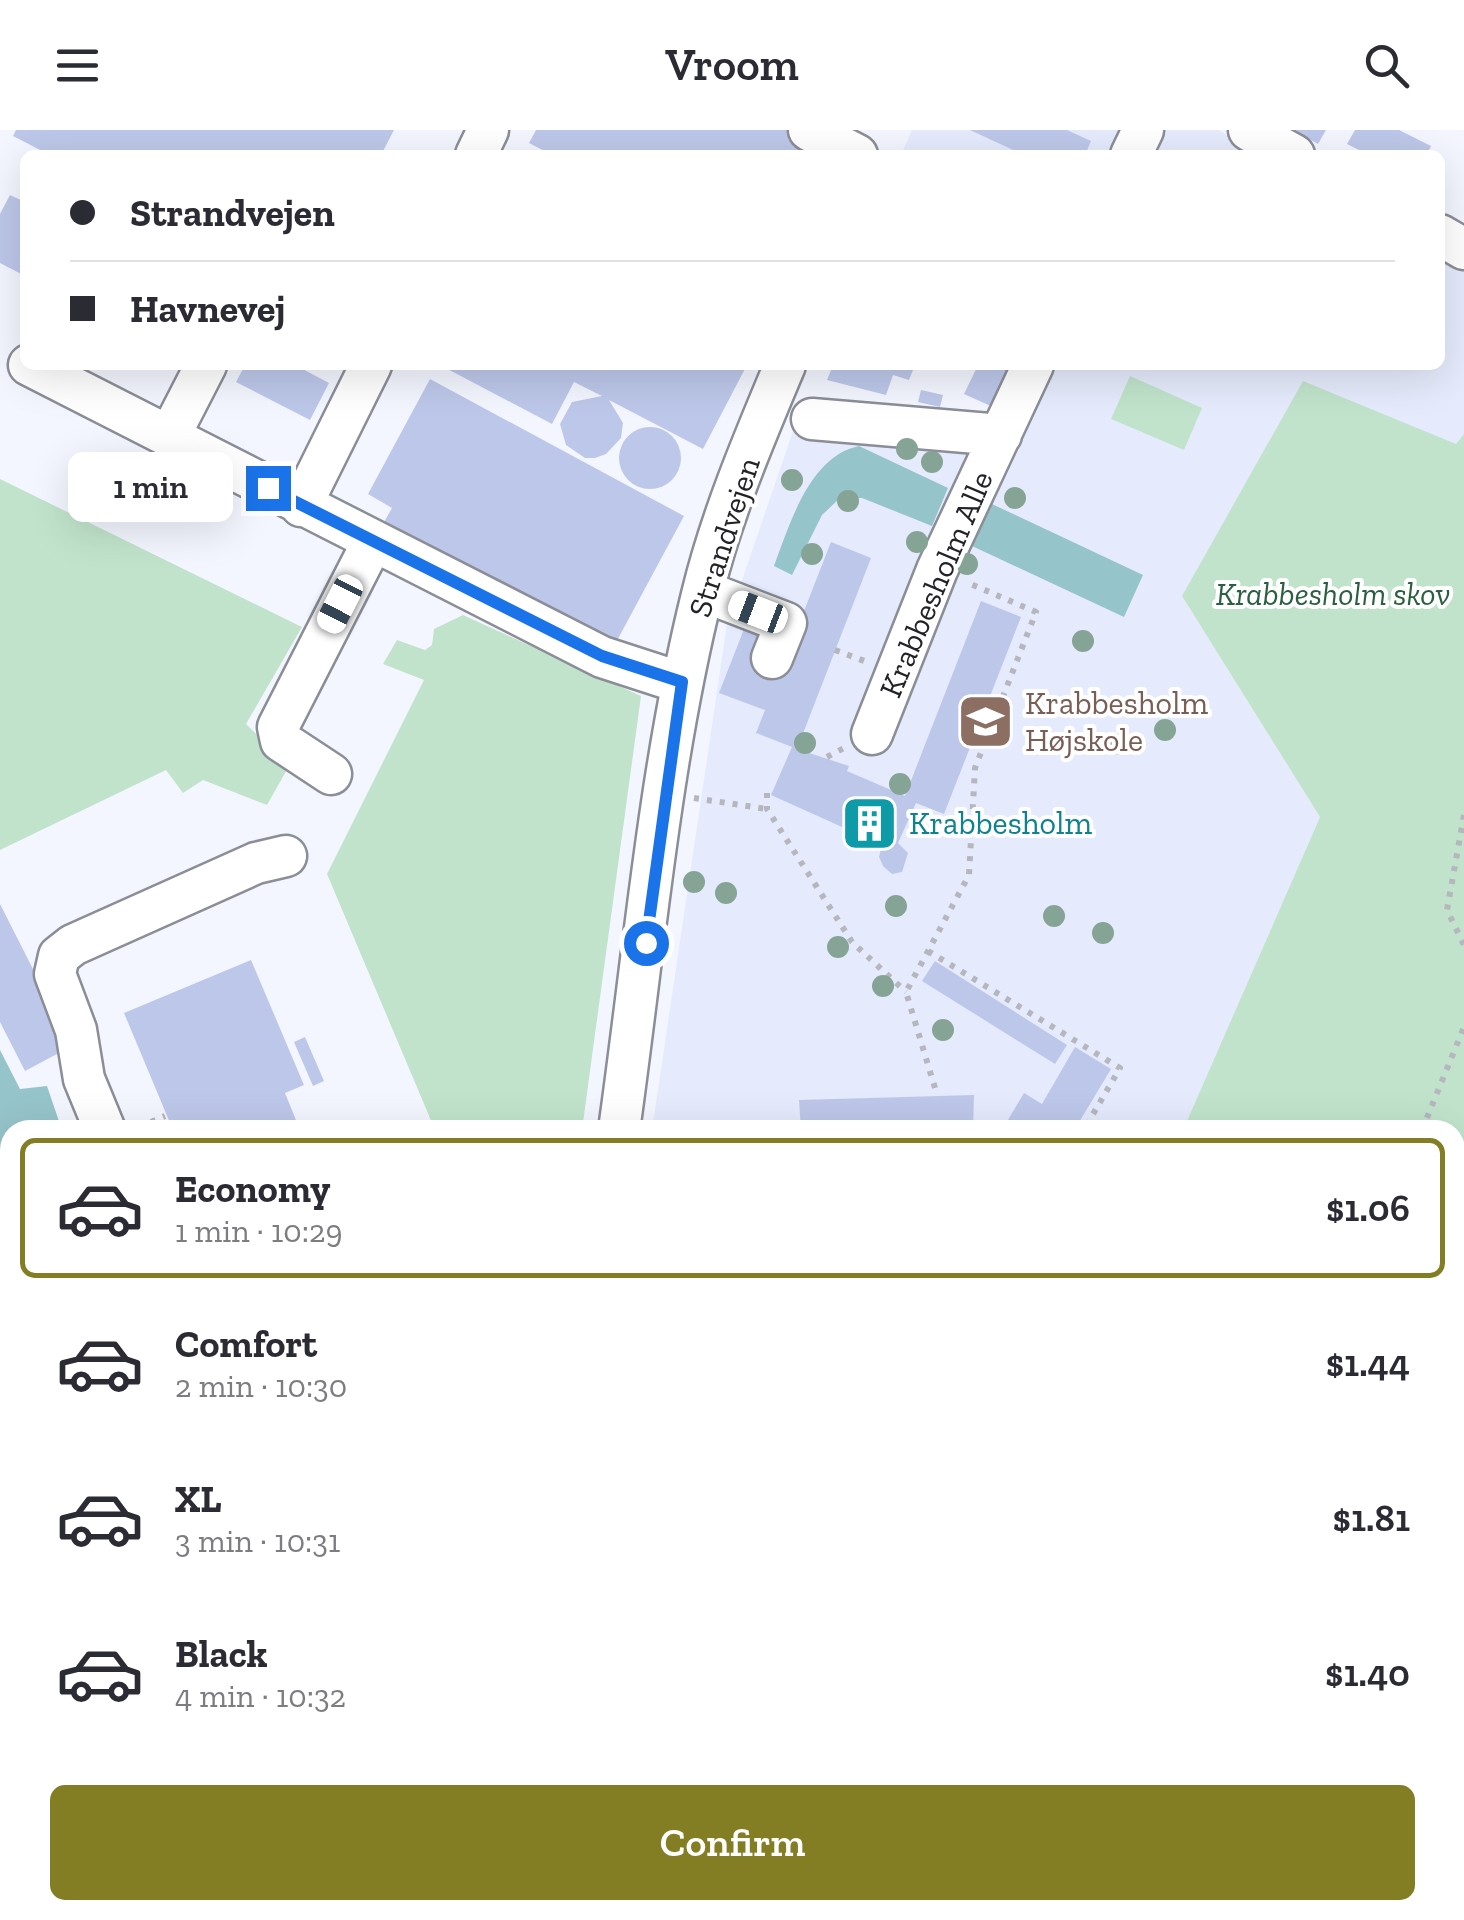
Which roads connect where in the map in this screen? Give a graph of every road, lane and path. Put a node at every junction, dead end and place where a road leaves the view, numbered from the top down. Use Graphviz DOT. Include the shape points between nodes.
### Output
graph roads {
  1 [pos="808,130"];
  2 [pos="1249,130"];
  3 [pos="847,150"];
  4 [pos="1285,150"];
  5 [pos="39,370"];
  6 [pos="203,370"];
  7 [pos="369,370"];
  8 [pos="783,370"];
  9 [pos="1031,370"];
  10 [pos="812,419"];
  11 [pos="1000,435"];
  12 [pos="169,437"];
  13 [pos="301,506"];
  14 [pos="372,543"];
  15 [pos="938,570"];
  16 [pos="703,591"];
  17 [pos="772,658"];
  18 [pos="682,682"];
  19 [pos="872,734"];
  20 [pos="330,774"];
  21 [pos="767,793"];
  22 [pos="667,794"];
  23 [pos="768,809"];
  24 [pos="1464,815"];
  25 [pos="286,856"];
  26 [pos="1464,945"];
  27 [pos="928,952"];
  28 [pos="906,992"];
  29 [pos="1464,1027"];
  30 [pos="936,1088"];
  31 [pos="165,1116"];
  32 [pos="101,1120"];
  33 [pos="156,1120"];
  34 [pos="620,1120"];
  35 [pos="1090,1120"];
  36 [pos="1426,1120"];
  1 -- 3 [label="street"];
  2 -- 4 [label="street"];
  5 -- 12 [label="street"];
  6 -- 12 [label="street"];
  7 -- 13 [label="street"];
  8 -- 16 [label="street, Strandvejen"];
  9 -- 11 [label="street, Krabbesholm Alle"];
  10 -- 11 [label="street, Krabbesholm Alle"];
  11 -- 15 [label="street, Krabbesholm Alle"];
  12 -- 13 [label="street"];
  13 -- 14 [label="street"];
  14 -- 18 [label="street" via="602,656"];
  14 -- 20 [label="street" via="278,727 281,741"];
  15 -- 19 [label="street, Krabbesholm Alle"];
  15 -- 27 [label="path" via="1036,612 975,768 969,875"];
  16 -- 17 [label="street" via="786,624"];
  16 -- 18 [label="street, Strandvejen"];
  18 -- 22 [label="street, Strandvejen"];
  21 -- 23 [label="path"];
  22 -- 23 [label="path"];
  22 -- 34 [label="street, Strandvejen"];
  23 -- 28 [label="path" via="852,942"];
  24 -- 26 [label="path" via="1447,910"];
  25 -- 32 [label="street" via="73,944 59,956 55,974"];
  27 -- 28 [label="path"];
  27 -- 35 [label="path" via="1120,1068"];
  28 -- 30 [label="path"];
  29 -- 36 [label="path"];
  31 -- 33 [label="path"];
}
